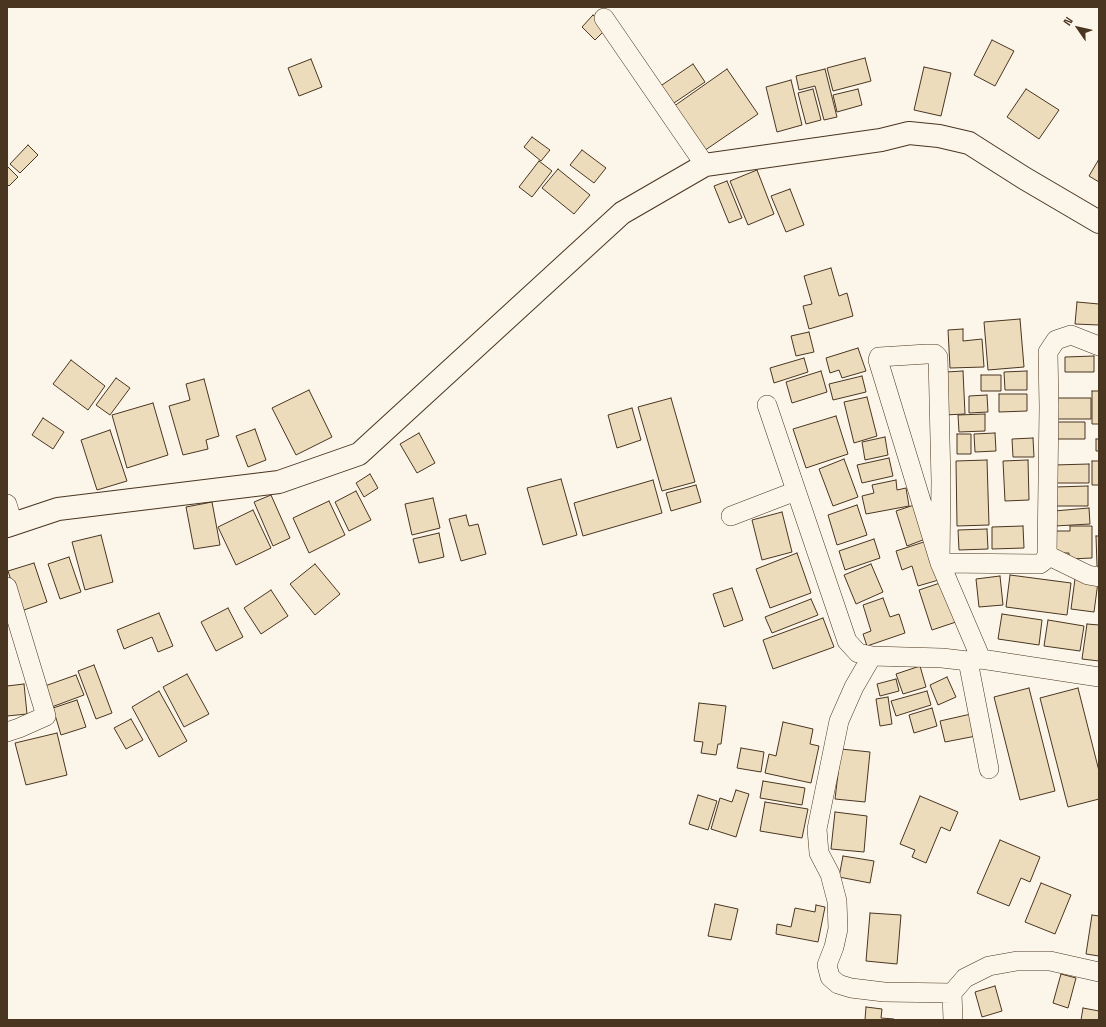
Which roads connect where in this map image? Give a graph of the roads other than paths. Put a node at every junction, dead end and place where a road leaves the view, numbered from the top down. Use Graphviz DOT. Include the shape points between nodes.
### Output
graph roads {
  1 [pos="604,18"];
  2 [pos="705,165"];
  3 [pos="1099,222"];
  4 [pos="1099,346"];
  5 [pos="767,405"];
  6 [pos="796,491"];
  7 [pos="731,516"];
  8 [pos="9,518"];
  9 [pos="1047,555"];
  10 [pos="940,563"];
  11 [pos="1099,577"];
  12 [pos="7,587"];
  13 [pos="872,656"];
  14 [pos="974,660"];
  15 [pos="1099,677"];
  16 [pos="7,732"];
  17 [pos="989,770"];
  18 [pos="1099,972"];
  19 [pos="952,993"];
  20 [pos="954,1020"];
  1 -- 2 [label="street"];
  2 -- 3 [label="street" via="881,140 909,133 939,136 969,143"];
  2 -- 8 [label="street" via="622,213 360,454 279,482 58,509"];
  4 -- 9 [label="street" via="1071,335 1056,340 1048,352"];
  5 -- 6 [label="street"];
  6 -- 7 [label="street"];
  6 -- 13 [label="street" via="847,641 858,653"];
  9 -- 10 [label="street" via="1040,564"];
  9 -- 11 [label="street" via="1088,575"];
  10 -- 10 [label="street" via="878,360 879,357 926,354 935,354 938,357 942,481"];
  10 -- 14 [label="street"];
  12 -- 16 [label="street" via="46,716"];
  13 -- 14 [label="street"];
  13 -- 19 [label="street" via="854,687 839,721 817,829 820,853 830,874 837,901 838,929 826,965 830,977 838,984 851,988 884,992"];
  14 -- 15 [label="street"];
  14 -- 17 [label="street"];
  18 -- 19 [label="street" via="1050,961 1017,961 989,966 965,978"];
  19 -- 20 [label="street"];
}
